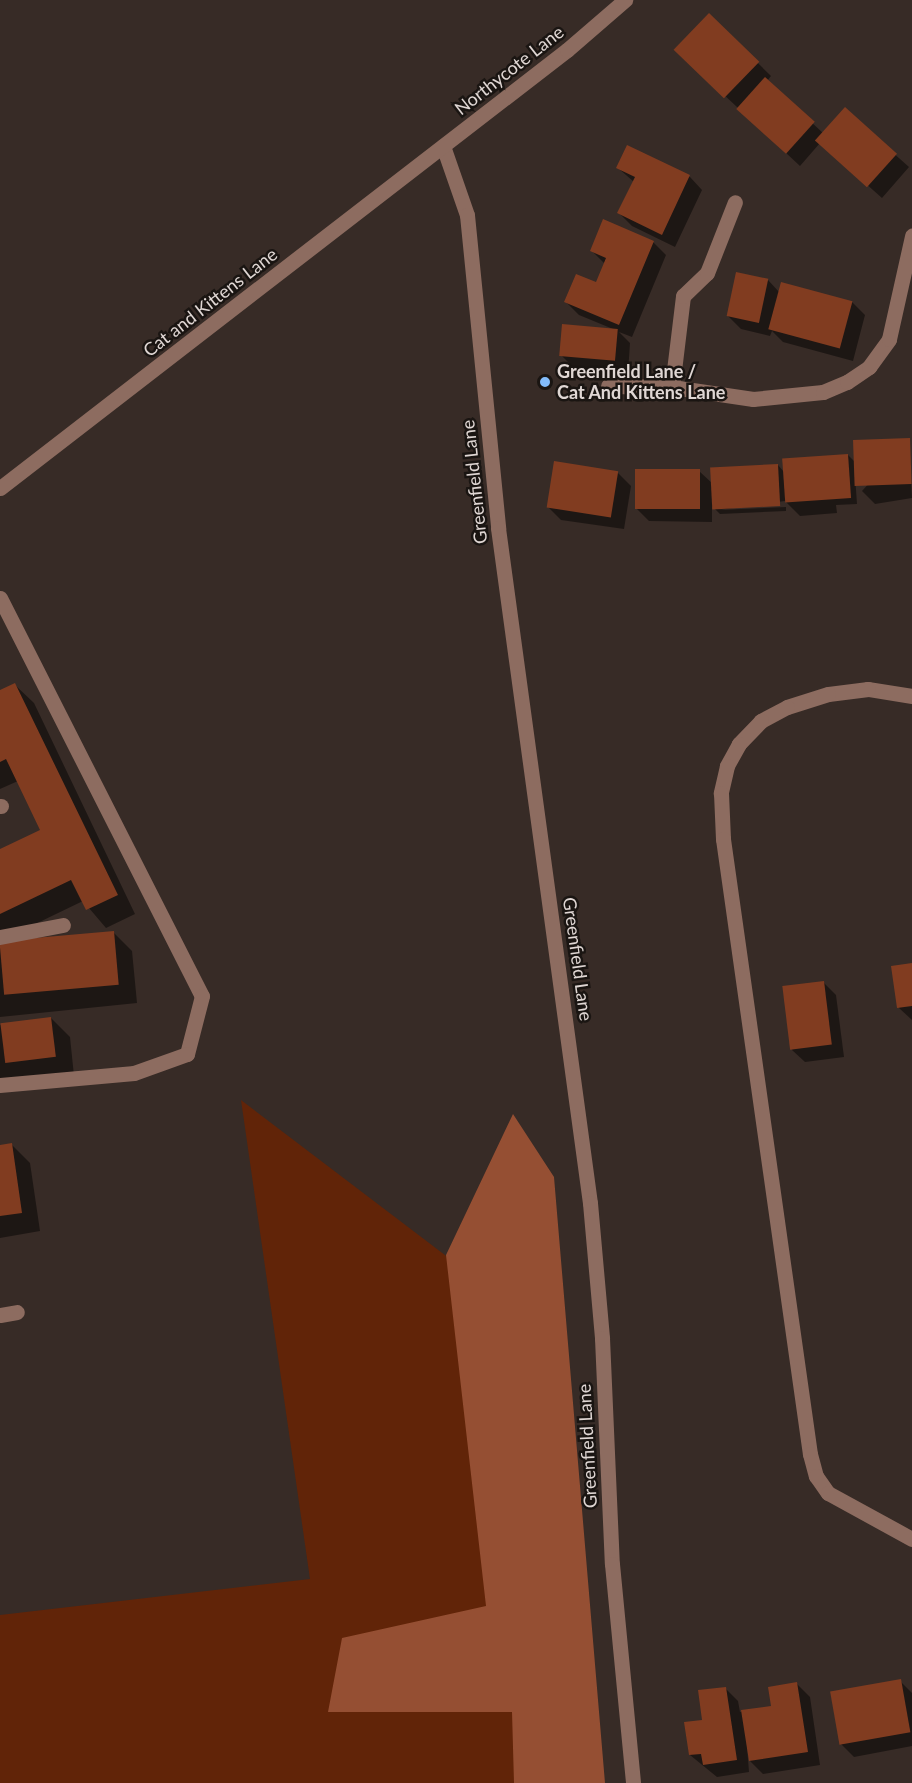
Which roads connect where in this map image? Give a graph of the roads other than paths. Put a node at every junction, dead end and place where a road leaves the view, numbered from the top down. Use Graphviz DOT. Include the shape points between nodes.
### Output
graph roads {
  1 [pos="625,0"];
  2 [pos="443,146"];
  3 [pos="735,202"];
  4 [pos="912,236"];
  5 [pos="608,386"];
  6 [pos="672,387"];
  7 [pos="0,488"];
  8 [pos="0,598"];
  9 [pos="912,696"];
  10 [pos="63,925"];
  11 [pos="0,937"];
  12 [pos="0,1085"];
  13 [pos="17,1312"];
  14 [pos="0,1315"];
  15 [pos="912,1539"];
  16 [pos="633,1783"];
  1 -- 2 [label="street, Northycote Lane"];
  2 -- 7 [label="street, Cat and Kittens Lane"];
  2 -- 16 [label="street, Greenfield Lane" via="467,215 498,528 590,1203 602,1338 612,1564"];
  3 -- 6 [label="street" via="708,273 683,297"];
  4 -- 6 [label="street" via="889,339 869,367 847,381 823,392 788,398 753,399"];
  5 -- 6 [label="street"];
  8 -- 12 [label="street" via="202,996 187,1054 134,1073"];
  9 -- 15 [label="street" via="868,689 828,694 788,706 761,721 739,744 727,766 721,794 723,839 810,1454 816,1476 828,1493"];
  10 -- 11 [label="street"];
  13 -- 14 [label="street"];
}
